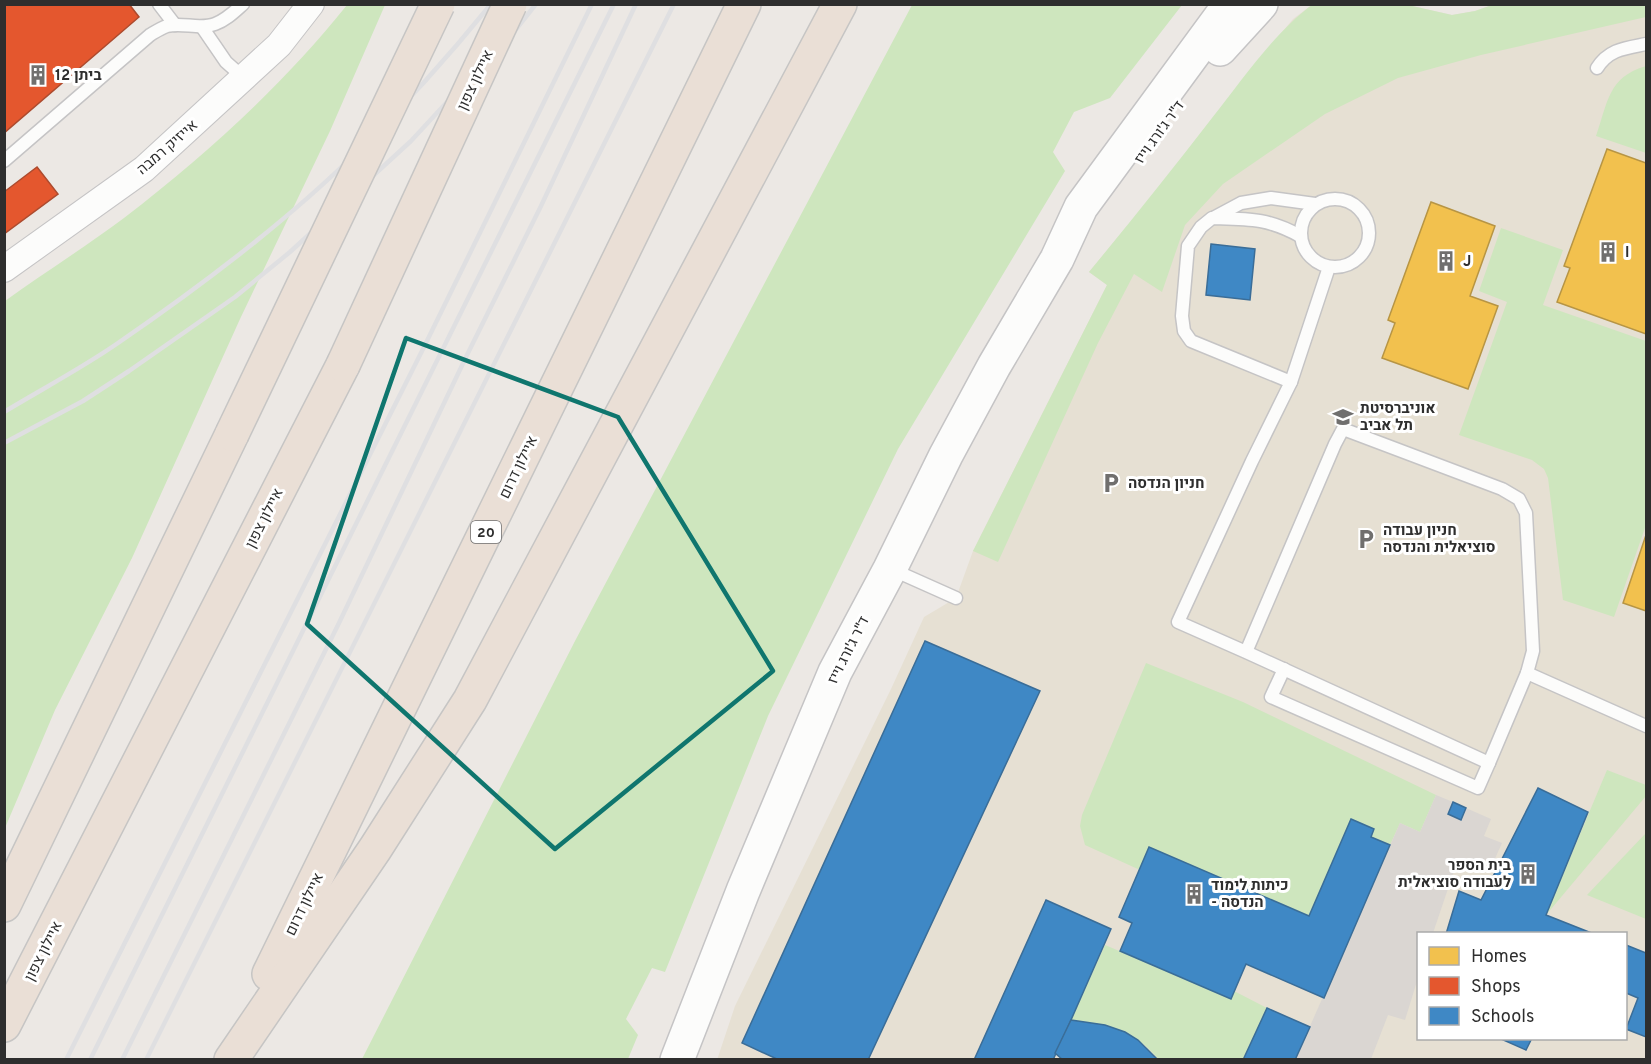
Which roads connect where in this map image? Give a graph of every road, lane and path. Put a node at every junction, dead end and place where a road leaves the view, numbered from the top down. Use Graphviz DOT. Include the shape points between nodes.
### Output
graph roads {
  1 [pos="159,4"];
  2 [pos="243,4"];
  3 [pos="311,4"];
  4 [pos="438,4"];
  5 [pos="510,4"];
  6 [pos="744,4"];
  7 [pos="840,4"];
  8 [pos="1230,4"];
  9 [pos="1261,4"];
  10 [pos="175,25"];
  11 [pos="202,27"];
  12 [pos="1647,44"];
  13 [pos="1597,68"];
  14 [pos="244,78"];
  15 [pos="4,161"];
  16 [pos="1315,204"];
  17 [pos="1212,218"];
  18 [pos="1300,236"];
  19 [pos="1057,259"];
  20 [pos="1329,267"];
  21 [pos="4,269"];
  22 [pos="1291,382"];
  23 [pos="890,569"];
  24 [pos="956,598"];
  25 [pos="1246,652"];
  26 [pos="1284,669"];
  27 [pos="1527,673"];
  28 [pos="1647,726"];
  29 [pos="1489,763"];
  30 [pos="4,905"];
  31 [pos="4,1025"];
  32 [pos="229,1059"];
  33 [pos="677,1059"];
  1 -- 10 [label="lane"];
  2 -- 11 [label="lane" via="226,19"];
  3 -- 14 [label="street, אייזיק רמבה" via="279,45"];
  4 -- 30 [label="highway, bridge"];
  5 -- 31 [label="highway, איילון צפון, bridge" via="343,364"];
  6 -- 32 [label="highway, איילון דרום / 20"];
  7 -- 32 [label="highway" via="470,700 375,849"];
  8 -- 19 [label="street, ד\"ר ג'ורג וייז" via="1081,207"];
  9 -- 19 [label="street, ד\"ר ג'ורג וייז" via="1220,50 1105,207"];
  10 -- 11 [label="lane"];
  10 -- 15 [label="lane" via="150,35"];
  11 -- 14 [label="lane" via="226,62"];
  12 -- 13 [label="lane" via="1614,50"];
  14 -- 21 [label="street, אייזיק רמבה" via="144,169"];
  16 -- 17 [label="lane" via="1271,198 1241,203"];
  16 -- 18 [label="lane" via="1303,218"];
  16 -- 20 [label="lane" via="1337,199 1349,201 1366,217 1369,228 1366,249 1359,258 1340,267"];
  17 -- 18 [label="lane" via="1254,219"];
  17 -- 22 [label="lane" via="1188,246 1184,331 1191,341"];
  18 -- 20 [label="lane" via="1309,257"];
  19 -- 23 [label="street, ד\"ר ג'ורג וייז" via="983,386"];
  20 -- 22 [label="lane"];
  22 -- 25 [label="lane" via="1178,622"];
  23 -- 24 [label="lane"];
  23 -- 33 [label="street, ד\"ר ג'ורג וייז" via="835,672"];
  25 -- 26 [label="lane"];
  25 -- 27 [label="lane" via="1343,429 1502,489 1519,499 1526,513 1533,651"];
  26 -- 29 [label="lane"];
  26 -- 29 [label="lane" via="1271,697 1478,788"];
  27 -- 28 [label="lane"];
  27 -- 29 [label="lane"];
}
